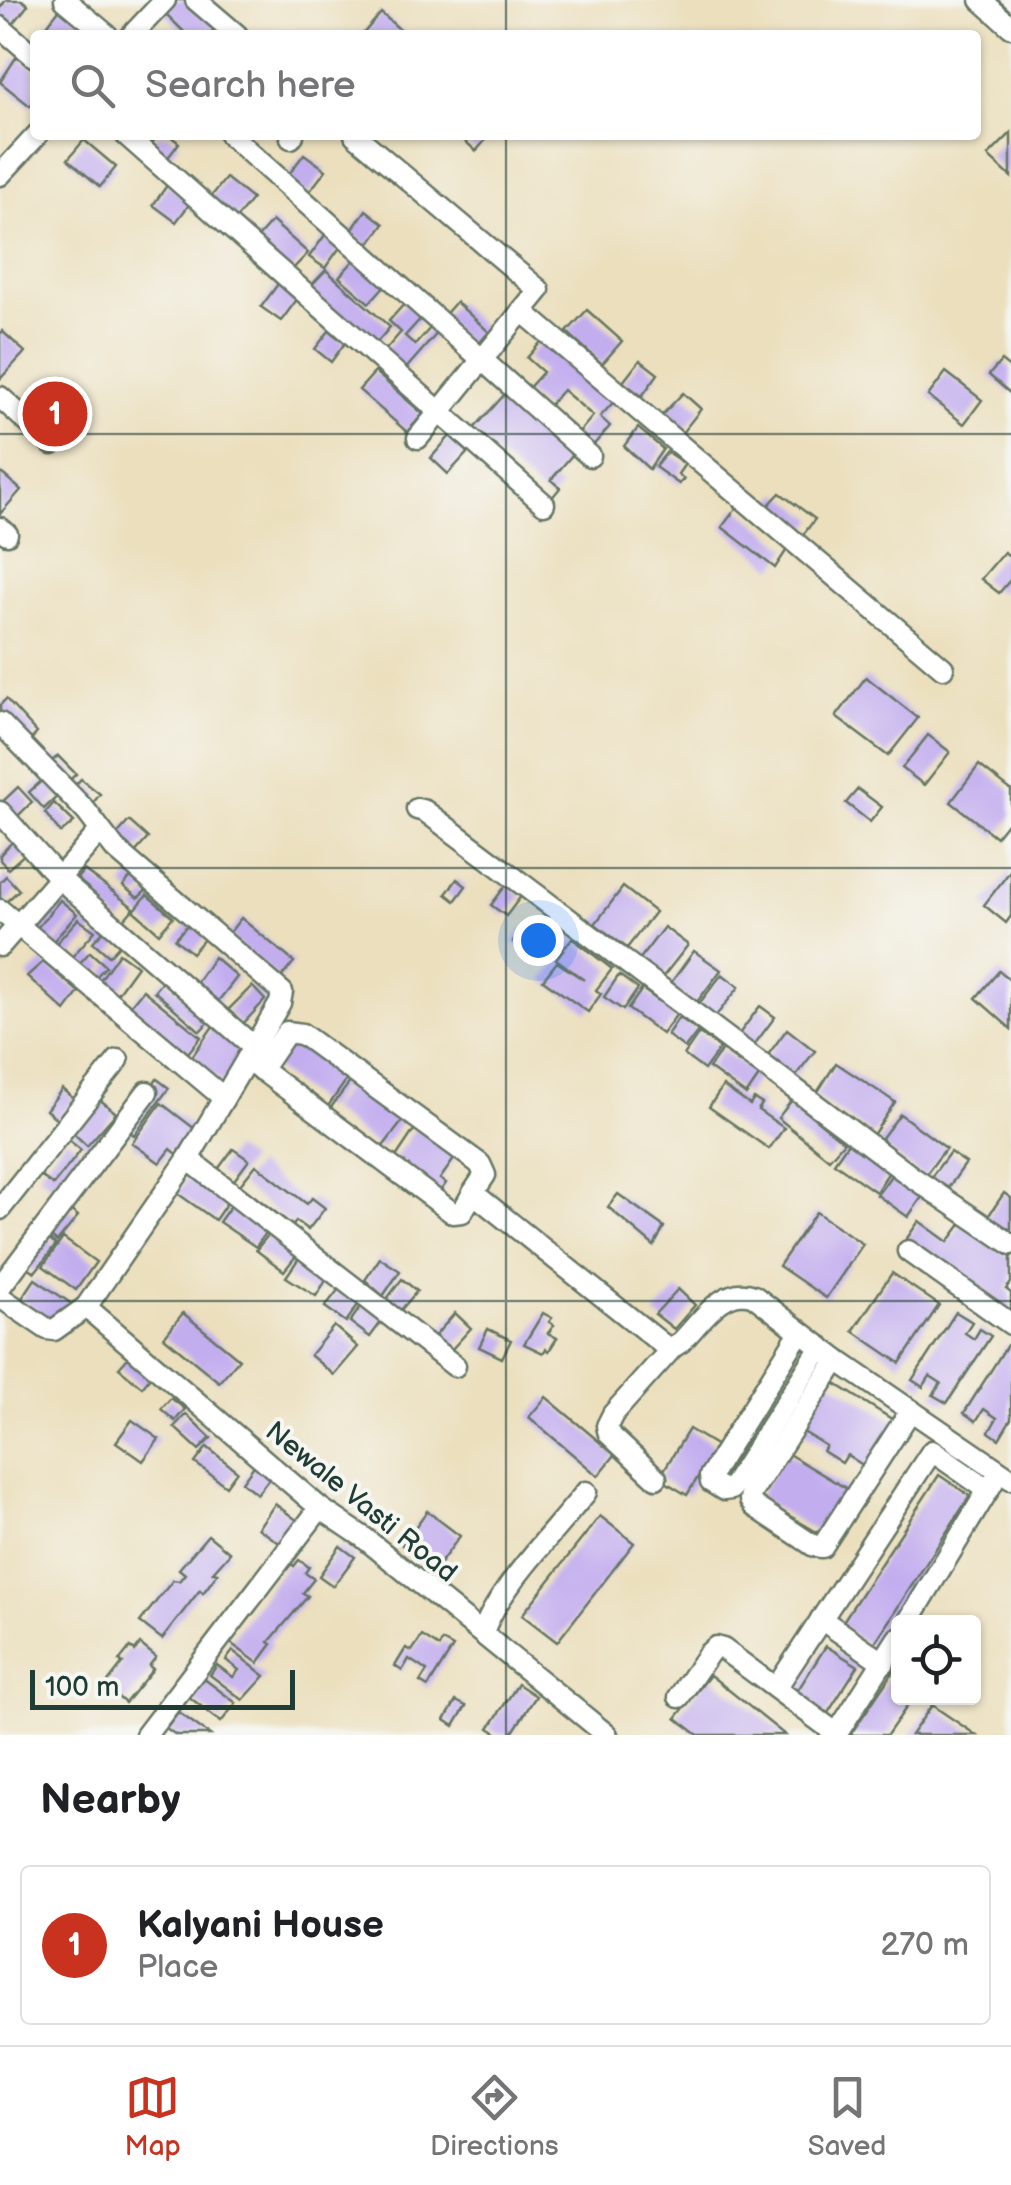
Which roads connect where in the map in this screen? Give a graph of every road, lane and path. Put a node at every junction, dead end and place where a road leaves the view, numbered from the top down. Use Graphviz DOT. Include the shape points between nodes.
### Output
graph roads {
  1 [pos="65,0"];
  2 [pos="165,0"];
  3 [pos="196,0"];
  4 [pos="981,0"];
  5 [pos="0,27"];
  6 [pos="1011,27"];
  7 [pos="101,30"];
  8 [pos="137,30"];
  9 [pos="231,30"];
  10 [pos="30,52"];
  11 [pos="33,140"];
  12 [pos="132,140"];
  13 [pos="236,140"];
  14 [pos="361,140"];
  15 [pos="0,174"];
  16 [pos="522,312"];
  17 [pos="482,361"];
  18 [pos="0,397"];
  19 [pos="440,412"];
  20 [pos="418,438"];
  21 [pos="52,444"];
  22 [pos="590,456"];
  23 [pos="544,504"];
  24 [pos="943,668"];
  25 [pos="0,724"];
  26 [pos="417,809"];
  27 [pos="0,812"];
  28 [pos="100,831"];
  29 [pos="60,878"];
  30 [pos="0,910"];
  31 [pos="17,927"];
  32 [pos="0,946"];
  33 [pos="254,1059"];
  34 [pos="118,1060"];
  35 [pos="146,1092"];
  36 [pos="224,1098"];
  37 [pos="188,1159"];
  38 [pos="474,1193"];
  39 [pos="0,1209"];
  40 [pos="1011,1244"];
  41 [pos="908,1252"];
  42 [pos="0,1286"];
  43 [pos="0,1297"];
  44 [pos="86,1306"];
  45 [pos="1011,1324"];
  46 [pos="800,1332"];
  47 [pos="674,1348"];
  48 [pos="829,1353"];
  49 [pos="455,1366"];
  50 [pos="911,1410"];
  51 [pos="1005,1475"];
  52 [pos="656,1478"];
  53 [pos="988,1490"];
  54 [pos="586,1492"];
  55 [pos="320,1508"];
  56 [pos="912,1615"];
  57 [pos="821,1619"];
  58 [pos="483,1633"];
  59 [pos="891,1650"];
  60 [pos="884,1663"];
  61 [pos="776,1688"];
  62 [pos="679,1697"];
  63 [pos="837,1734"];
  64 [pos="146,1735"];
  65 [pos="607,1735"];
  1 -- 7 [label="street"];
  2 -- 8 [label="street"];
  3 -- 9 [label="street"];
  4 -- 6 [label="street"];
  5 -- 10 [label="street"];
  11 -- 15 [label="street"];
  12 -- 19 [label="street"];
  13 -- 17 [label="street"];
  14 -- 16 [label="street" via="539,290"];
  16 -- 17 [label="street"];
  16 -- 24 [label="street"];
  17 -- 19 [label="street"];
  17 -- 22 [label="street"];
  18 -- 21 [label="street"];
  19 -- 20 [label="street"];
  19 -- 23 [label="street"];
  25 -- 28 [label="street"];
  26 -- 40 [label="street"];
  27 -- 29 [label="street"];
  28 -- 29 [label="street"];
  28 -- 33 [label="street" via="282,992"];
  29 -- 31 [label="street"];
  29 -- 33 [label="street"];
  30 -- 31 [label="street"];
  31 -- 32 [label="street"];
  31 -- 36 [label="street"];
  33 -- 36 [label="street"];
  33 -- 38 [label="street" via="453,1213 462,1212"];
  33 -- 38 [label="street" via="287,1032 302,1034 480,1164 485,1175"];
  34 -- 39 [label="street"];
  35 -- 42 [label="street"];
  36 -- 37 [label="street"];
  37 -- 44 [label="street"];
  37 -- 49 [label="street"];
  38 -- 47 [label="street" via="658,1342"];
  41 -- 45 [label="street"];
  43 -- 44 [label="street" via="53,1330"];
  44 -- 55 [label="street, Newale Vasti Road"];
  46 -- 47 [label="street" via="754,1296 728,1294"];
  46 -- 48 [label="street"];
  46 -- 48 [label="street" via="711,1482 731,1489"];
  47 -- 52 [label="street" via="607,1426"];
  48 -- 50 [label="street"];
  48 -- 50 [label="street" via="752,1493 754,1506 822,1547"];
  50 -- 51 [label="street"];
  51 -- 53 [label="street"];
  53 -- 56 [label="street"];
  53 -- 57 [label="street" via="932,1451"];
  54 -- 58 [label="street" via="506,1591"];
  55 -- 58 [label="street, Newale Vasti Road"];
  55 -- 64 [label="street"];
  57 -- 60 [label="street"];
  57 -- 61 [label="street"];
  58 -- 65 [label="street, Newale Vasti Road"];
  59 -- 60 [label="street"];
  60 -- 63 [label="street"];
  61 -- 62 [label="street" via="716,1647"];
  61 -- 63 [label="street"];
}
